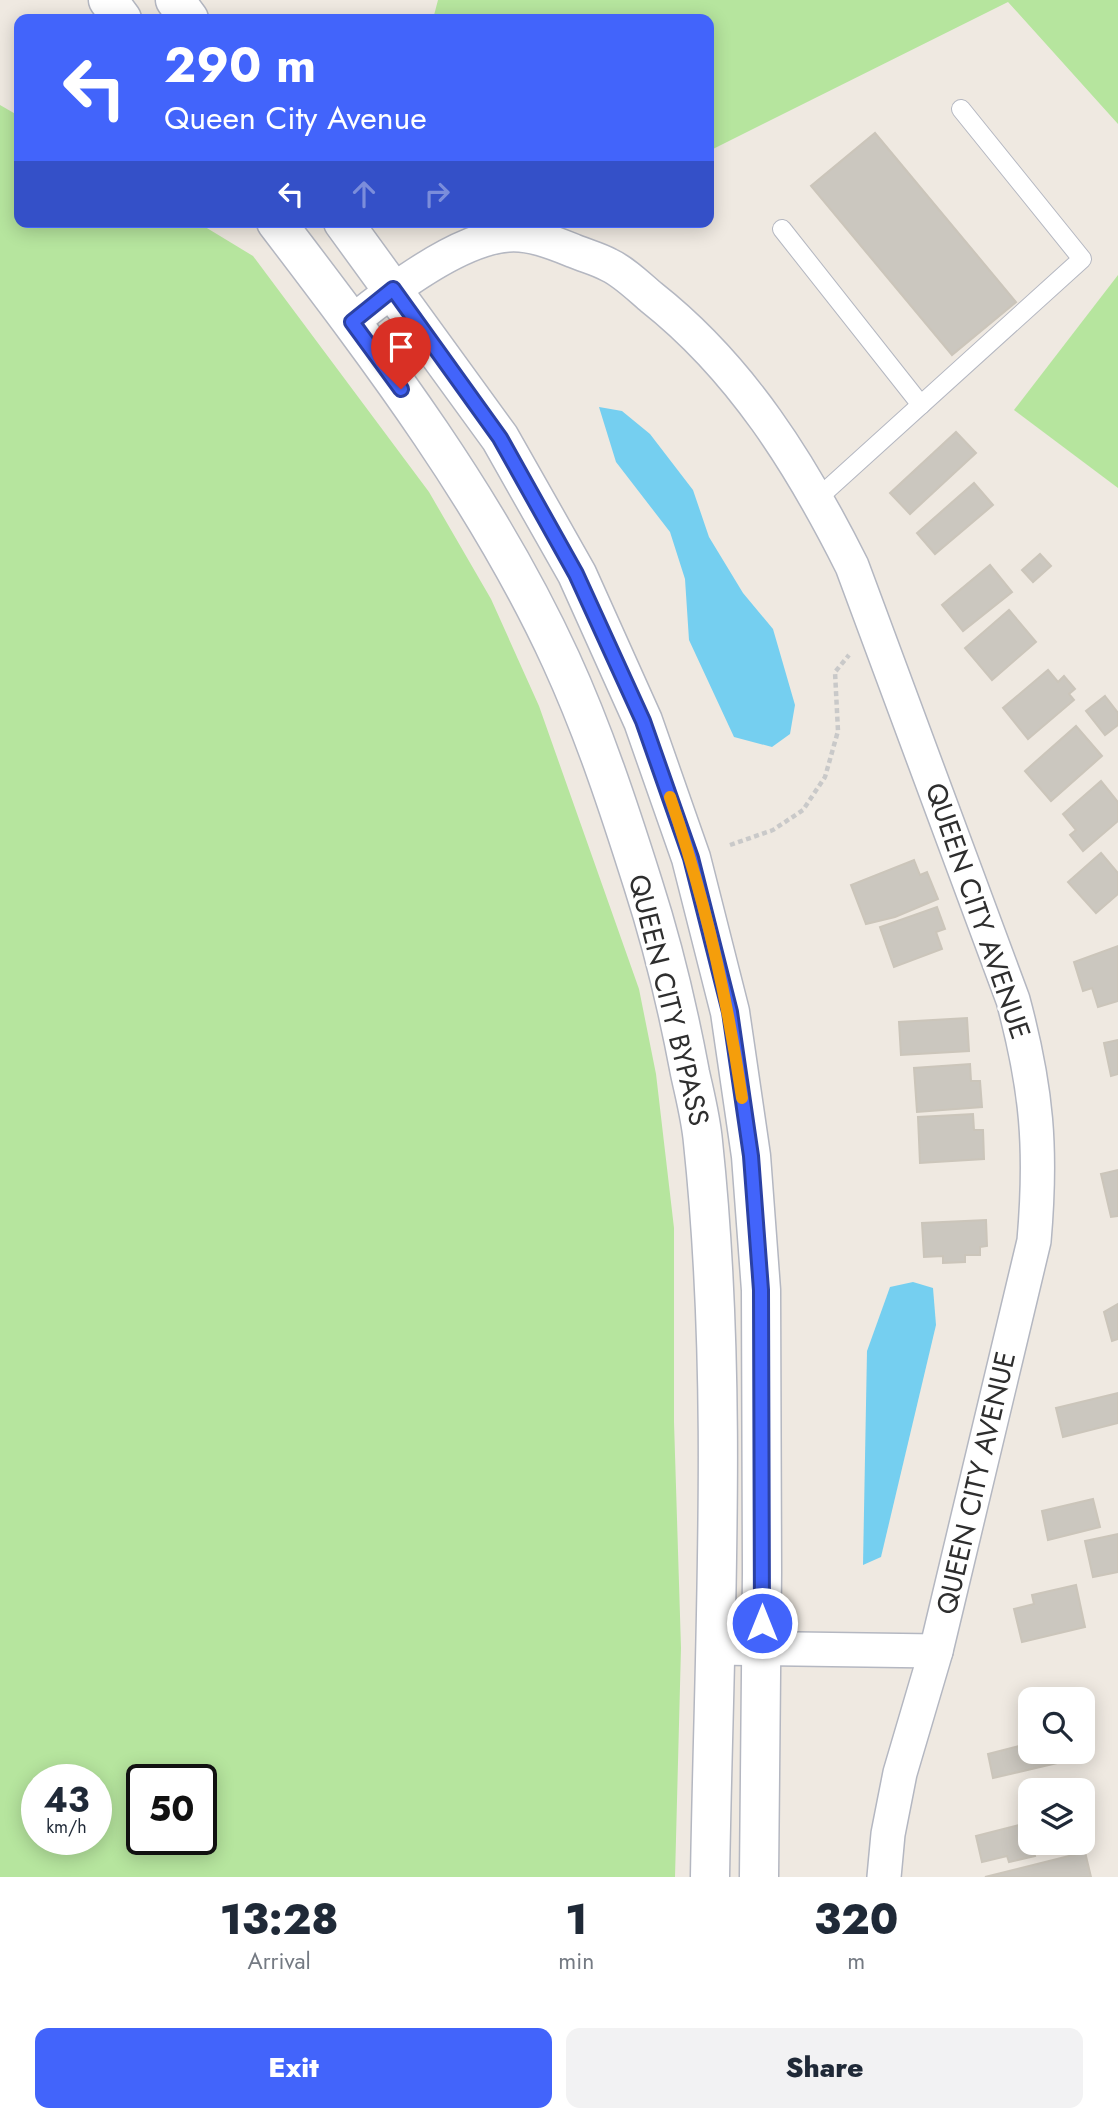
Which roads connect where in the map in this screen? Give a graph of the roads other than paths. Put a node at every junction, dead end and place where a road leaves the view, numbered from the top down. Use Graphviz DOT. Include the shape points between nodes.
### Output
graph roads {
  1 [pos="961,109"];
  2 [pos="281,228"];
  3 [pos="347,228"];
  4 [pos="782,229"];
  5 [pos="393,289"];
  6 [pos="352,322"];
  7 [pos="921,405"];
  8 [pos="818,498"];
  9 [pos="716,1648"];
  10 [pos="762,1649"];
  11 [pos="936,1651"];
  12 [pos="710,1877"];
  13 [pos="759,1877"];
  14 [pos="884,1877"];
  1 -- 7 [label="lane" via="1082,259"];
  2 -- 6 [label="main road"];
  3 -- 5 [label="main road"];
  4 -- 7 [label="lane"];
  5 -- 6 [label="street, QUEEN CITY AVENUE"];
  5 -- 8 [label="street, QUEEN CITY AVENUE" via="459,249 508,235 546,240 611,265 723,363 769,421"];
  5 -- 10 [label="main road, QUEEN CITY BYPASS" via="500,438 576,574 643,721 691,858 730,1012 751,1156 761,1290"];
  6 -- 9 [label="main road, QUEEN CITY BYPASS" via="440,446 503,550 560,659 614,793 658,931 703,1139 718,1415"];
  7 -- 8 [label="lane"];
  8 -- 11 [label="street, QUEEN CITY AVENUE" via="852,566 1013,1000 1029,1059 1038,1119 1034,1241"];
  9 -- 10 [label="street"];
  9 -- 12 [label="main road, QUEEN CITY BYPASS"];
  10 -- 11 [label="street"];
  10 -- 13 [label="main road"];
  11 -- 14 [label="street, QUEEN CITY AVENUE" via="900,1773"];
}
